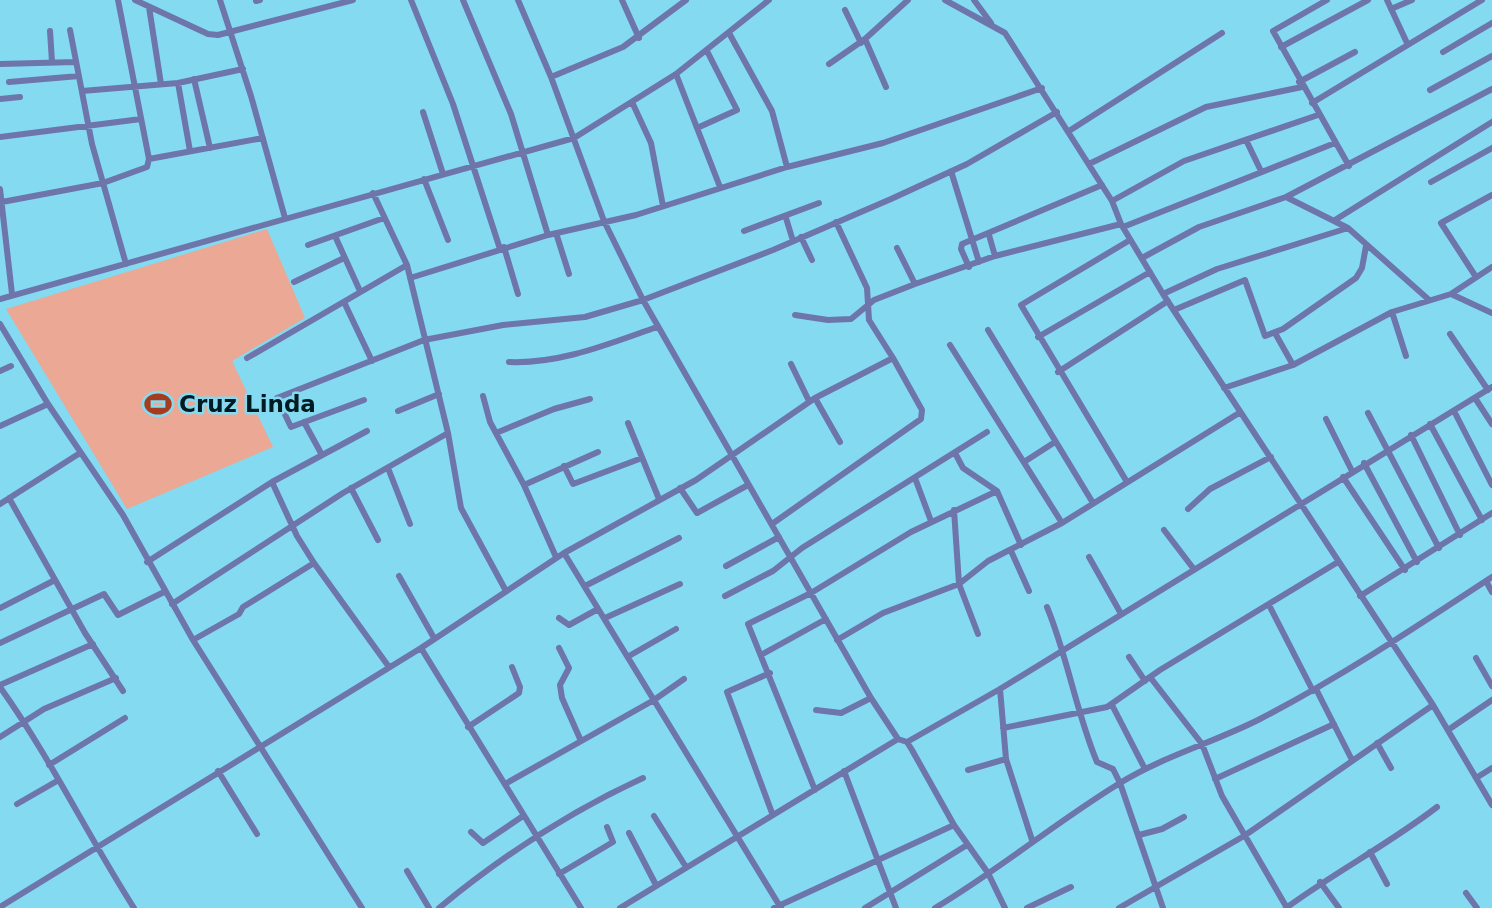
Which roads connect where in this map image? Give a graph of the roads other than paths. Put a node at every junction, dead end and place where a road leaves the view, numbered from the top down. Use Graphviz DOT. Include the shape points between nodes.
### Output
graph roads {
  1 [pos="118,0"];
  2 [pos="135,0"];
  3 [pos="220,0"];
  4 [pos="353,0"];
  5 [pos="411,0"];
  6 [pos="463,0"];
  7 [pos="518,0"];
  8 [pos="622,0"];
  9 [pos="686,0"];
  10 [pos="769,0"];
  11 [pos="908,0"];
  12 [pos="945,0"];
  13 [pos="974,0"];
  14 [pos="1327,0"];
  15 [pos="1368,0"];
  16 [pos="1387,0"];
  17 [pos="1412,0"];
  18 [pos="1482,0"];
  19 [pos="149,7"];
  20 [pos="1391,9"];
  21 [pos="845,10"];
  22 [pos="1492,23"];
  23 [pos="992,25"];
  24 [pos="70,30"];
  25 [pos="50,31"];
  26 [pos="231,32"];
  27 [pos="729,33"];
  28 [pos="1222,33"];
  29 [pos="639,38"];
  30 [pos="863,41"];
  31 [pos="1407,43"];
  32 [pos="1281,47"];
  33 [pos="707,51"];
  34 [pos="1355,52"];
  35 [pos="1443,52"];
  36 [pos="1492,56"];
  37 [pos="52,62"];
  38 [pos="76,62"];
  39 [pos="0,64"];
  40 [pos="829,64"];
  41 [pos="243,69"];
  42 [pos="676,74"];
  43 [pos="79,76"];
  44 [pos="551,77"];
  45 [pos="194,79"];
  46 [pos="9,82"];
  47 [pos="178,83"];
  48 [pos="160,84"];
  49 [pos="1301,84"];
  50 [pos="134,85"];
  51 [pos="886,87"];
  52 [pos="1042,88"];
  53 [pos="1492,89"];
  54 [pos="1430,90"];
  55 [pos="82,92"];
  56 [pos="20,97"];
  57 [pos="0,99"];
  58 [pos="632,102"];
  59 [pos="1312,103"];
  60 [pos="1057,112"];
  61 [pos="423,113"];
  62 [pos="1318,115"];
  63 [pos="141,119"];
  64 [pos="1492,122"];
  65 [pos="89,124"];
  66 [pos="697,128"];
  67 [pos="1069,131"];
  68 [pos="0,138"];
  69 [pos="263,138"];
  70 [pos="574,138"];
  71 [pos="1246,140"];
  72 [pos="1335,143"];
  73 [pos="210,148"];
  74 [pos="1492,148"];
  75 [pos="523,150"];
  76 [pos="190,151"];
  77 [pos="149,159"];
  78 [pos="1089,164"];
  79 [pos="474,166"];
  80 [pos="1349,166"];
  81 [pos="787,167"];
  82 [pos="951,171"];
  83 [pos="1261,171"];
  84 [pos="443,174"];
  85 [pos="424,179"];
  86 [pos="1431,182"];
  87 [pos="103,183"];
  88 [pos="1102,186"];
  89 [pos="720,187"];
  90 [pos="0,189"];
  91 [pos="373,193"];
  92 [pos="1492,195"];
  93 [pos="1286,197"];
  94 [pos="1112,201"];
  95 [pos="2,202"];
  96 [pos="819,203"];
  97 [pos="663,206"];
  98 [pos="285,218"];
  99 [pos="384,218"];
  100 [pos="786,218"];
  101 [pos="1335,220"];
  102 [pos="604,221"];
  103 [pos="836,222"];
  104 [pos="1122,225"];
  105 [pos="1348,228"];
  106 [pos="744,231"];
  107 [pos="556,233"];
  108 [pos="548,235"];
  109 [pos="335,236"];
  110 [pos="989,236"];
  111 [pos="797,239"];
  112 [pos="448,240"];
  113 [pos="974,240"];
  114 [pos="1130,240"];
  115 [pos="308,245"];
  116 [pos="1366,246"];
  117 [pos="502,248"];
  118 [pos="897,248"];
  119 [pos="995,256"];
  120 [pos="344,258"];
  121 [pos="1142,258"];
  122 [pos="812,260"];
  123 [pos="979,262"];
  124 [pos="126,264"];
  125 [pos="407,265"];
  126 [pos="969,267"];
  127 [pos="1492,267"];
  128 [pos="1150,272"];
  129 [pos="569,274"];
  130 [pos="1476,277"];
  131 [pos="410,278"];
  132 [pos="294,282"];
  133 [pos="915,284"];
  134 [pos="360,291"];
  135 [pos="518,293"];
  136 [pos="12,294"];
  137 [pos="1163,294"];
  138 [pos="1451,294"];
  139 [pos="0,299"];
  140 [pos="1428,299"];
  141 [pos="643,300"];
  142 [pos="1168,301"];
  143 [pos="344,302"];
  144 [pos="866,308"];
  145 [pos="1174,310"];
  146 [pos="1392,313"];
  147 [pos="1492,313"];
  148 [pos="795,315"];
  149 [pos="0,324"];
  150 [pos="657,327"];
  151 [pos="988,330"];
  152 [pos="1275,333"];
  153 [pos="1450,334"];
  154 [pos="1038,337"];
  155 [pos="424,340"];
  156 [pos="950,345"];
  157 [pos="1406,356"];
  158 [pos="247,358"];
  159 [pos="892,358"];
  160 [pos="372,361"];
  161 [pos="509,362"];
  162 [pos="791,364"];
  163 [pos="1293,365"];
  164 [pos="11,366"];
  165 [pos="0,371"];
  166 [pos="1058,372"];
  167 [pos="1224,388"];
  168 [pos="1490,389"];
  169 [pos="439,394"];
  170 [pos="483,396"];
  171 [pos="1475,398"];
  172 [pos="590,399"];
  173 [pos="812,399"];
  174 [pos="364,400"];
  175 [pos="48,404"];
  176 [pos="398,411"];
  177 [pos="1454,411"];
  178 [pos="1239,413"];
  179 [pos="1368,413"];
  180 [pos="1326,419"];
  181 [pos="304,422"];
  182 [pos="628,423"];
  183 [pos="1430,424"];
  184 [pos="1492,424"];
  185 [pos="0,426"];
  186 [pos="367,431"];
  187 [pos="987,432"];
  188 [pos="448,433"];
  189 [pos="496,433"];
  190 [pos="1411,435"];
  191 [pos="840,442"];
  192 [pos="1055,442"];
  193 [pos="1385,451"];
  194 [pos="598,452"];
  195 [pos="80,453"];
  196 [pos="955,453"];
  197 [pos="322,455"];
  198 [pos="731,457"];
  199 [pos="1271,457"];
  200 [pos="642,458"];
  201 [pos="1024,462"];
  202 [pos="1364,463"];
  203 [pos="564,466"];
  204 [pos="388,468"];
  205 [pos="1352,471"];
  206 [pos="1343,477"];
  207 [pos="915,478"];
  208 [pos="272,482"];
  209 [pos="1127,482"];
  210 [pos="524,485"];
  211 [pos="748,485"];
  212 [pos="1492,485"];
  213 [pos="351,488"];
  214 [pos="680,488"];
  215 [pos="997,491"];
  216 [pos="9,498"];
  217 [pos="659,499"];
  218 [pos="1093,503"];
  219 [pos="0,504"];
  220 [pos="1300,504"];
  221 [pos="1188,509"];
  222 [pos="954,510"];
  223 [pos="1492,513"];
  224 [pos="1482,520"];
  225 [pos="931,521"];
  226 [pos="1062,523"];
  227 [pos="410,524"];
  228 [pos="772,524"];
  229 [pos="294,525"];
  230 [pos="1164,530"];
  231 [pos="1460,535"];
  232 [pos="779,537"];
  233 [pos="679,538"];
  234 [pos="378,540"];
  235 [pos="1021,545"];
  236 [pos="1439,548"];
  237 [pos="1011,551"];
  238 [pos="564,553"];
  239 [pos="556,557"];
  240 [pos="1089,557"];
  241 [pos="791,558"];
  242 [pos="148,562"];
  243 [pos="1338,562"];
  244 [pos="1418,562"];
  245 [pos="314,563"];
  246 [pos="726,566"];
  247 [pos="1193,568"];
  248 [pos="1405,570"];
  249 [pos="399,576"];
  250 [pos="1489,579"];
  251 [pos="55,580"];
  252 [pos="680,584"];
  253 [pos="959,584"];
  254 [pos="585,586"];
  255 [pos="506,591"];
  256 [pos="164,592"];
  257 [pos="1029,592"];
  258 [pos="1492,592"];
  259 [pos="811,593"];
  260 [pos="724,596"];
  261 [pos="1360,596"];
  262 [pos="172,604"];
  263 [pos="1269,606"];
  264 [pos="1047,607"];
  265 [pos="0,608"];
  266 [pos="71,609"];
  267 [pos="598,609"];
  268 [pos="1120,612"];
  269 [pos="559,618"];
  270 [pos="605,618"];
  271 [pos="826,618"];
  272 [pos="676,629"];
  273 [pos="978,634"];
  274 [pos="433,638"];
  275 [pos="193,640"];
  276 [pos="837,640"];
  277 [pos="0,643"];
  278 [pos="93,644"];
  279 [pos="1390,644"];
  280 [pos="421,648"];
  281 [pos="559,648"];
  282 [pos="1063,648"];
  283 [pos="761,655"];
  284 [pos="629,656"];
  285 [pos="1129,657"];
  286 [pos="1476,658"];
  287 [pos="389,667"];
  288 [pos="512,667"];
  289 [pos="770,673"];
  290 [pos="116,678"];
  291 [pos="684,679"];
  292 [pos="1147,679"];
  293 [pos="0,686"];
  294 [pos="1492,686"];
  295 [pos="1000,689"];
  296 [pos="1315,690"];
  297 [pos="123,691"];
  298 [pos="871,698"];
  299 [pos="654,700"];
  300 [pos="1492,701"];
  301 [pos="1112,705"];
  302 [pos="1433,705"];
  303 [pos="816,710"];
  304 [pos="1081,715"];
  305 [pos="125,718"];
  306 [pos="24,721"];
  307 [pos="1334,724"];
  308 [pos="468,727"];
  309 [pos="1003,728"];
  310 [pos="1448,730"];
  311 [pos="0,737"];
  312 [pos="898,739"];
  313 [pos="581,741"];
  314 [pos="907,742"];
  315 [pos="1377,743"];
  316 [pos="1202,744"];
  317 [pos="260,746"];
  318 [pos="1006,759"];
  319 [pos="1352,760"];
  320 [pos="49,765"];
  321 [pos="1391,768"];
  322 [pos="1492,768"];
  323 [pos="1145,769"];
  324 [pos="968,770"];
  325 [pos="218,771"];
  326 [pos="844,771"];
  327 [pos="643,778"];
  328 [pos="1476,778"];
  329 [pos="1215,779"];
  330 [pos="57,781"];
  331 [pos="1120,783"];
  332 [pos="505,784"];
  333 [pos="815,790"];
  334 [pos="17,804"];
  335 [pos="1492,805"];
  336 [pos="1437,807"];
  337 [pos="772,813"];
  338 [pos="523,816"];
  339 [pos="654,816"];
  340 [pos="1184,817"];
  341 [pos="954,825"];
  342 [pos="607,827"];
  343 [pos="471,832"];
  344 [pos="629,833"];
  345 [pos="257,834"];
  346 [pos="1139,835"];
  347 [pos="738,836"];
  348 [pos="1244,836"];
  349 [pos="535,837"];
  350 [pos="1031,840"];
  351 [pos="967,845"];
  352 [pos="95,847"];
  353 [pos="1370,852"];
  354 [pos="876,860"];
  355 [pos="686,867"];
  356 [pos="407,871"];
  357 [pos="988,873"];
  358 [pos="559,874"];
  359 [pos="1321,882"];
  360 [pos="1387,884"];
  361 [pos="656,885"];
  362 [pos="1071,887"];
  363 [pos="1156,888"];
  364 [pos="890,893"];
  365 [pos="1466,893"];
  366 [pos="4,906"];
  367 [pos="778,907"];
  368 [pos="134,908"];
  369 [pos="362,908"];
  370 [pos="429,908"];
  371 [pos="439,908"];
  372 [pos="581,908"];
  373 [pos="620,908"];
  374 [pos="865,908"];
  375 [pos="896,908"];
  376 [pos="935,908"];
  377 [pos="1005,908"];
  378 [pos="1027,908"];
  379 [pos="1119,908"];
  380 [pos="1163,908"];
  381 [pos="1286,908"];
  382 [pos="1339,908"];
  383 [pos="1477,908"];
  1 -- 50 [label="street"];
  2 -- 19 [label="street"];
  3 -- 26 [label="street"];
  4 -- 26 [label="street"];
  5 -- 79 [label="street"];
  6 -- 75 [label="street"];
  7 -- 44 [label="street"];
  8 -- 29 [label="street"];
  9 -- 29 [label="street"];
  10 -- 27 [label="street"];
  11 -- 30 [label="street"];
  12 -- 23 [label="street"];
  13 -- 23 [label="street"];
  14 -- 32 [label="street" via="1273,30"];
  15 -- 32 [label="street"];
  16 -- 20 [label="street"];
  17 -- 20 [label="street"];
  18 -- 31 [label="street"];
  19 -- 26 [label="street" via="208,34"];
  19 -- 48 [label="street"];
  20 -- 31 [label="street"];
  21 -- 30 [label="street"];
  22 -- 35 [label="street"];
  23 -- 52 [label="street" via="1005,33"];
  24 -- 38 [label="street"];
  25 -- 37 [label="street"];
  26 -- 41 [label="street"];
  27 -- 33 [label="street"];
  27 -- 81 [label="street" via="772,111"];
  28 -- 67 [label="street"];
  29 -- 44 [label="street"];
  30 -- 40 [label="street"];
  30 -- 51 [label="street"];
  31 -- 59 [label="street"];
  32 -- 49 [label="street"];
  33 -- 42 [label="street"];
  33 -- 66 [label="street" via="737,110"];
  34 -- 49 [label="street"];
  36 -- 54 [label="street"];
  37 -- 38 [label="street"];
  37 -- 39 [label="street"];
  38 -- 43 [label="street"];
  41 -- 45 [label="street"];
  41 -- 69 [label="street"];
  42 -- 58 [label="street"];
  42 -- 66 [label="street"];
  43 -- 46 [label="street"];
  43 -- 55 [label="street"];
  44 -- 70 [label="street"];
  45 -- 47 [label="street"];
  45 -- 73 [label="street"];
  47 -- 48 [label="street"];
  47 -- 76 [label="street"];
  48 -- 50 [label="street"];
  49 -- 59 [label="street"];
  49 -- 78 [label="street" via="1206,107"];
  50 -- 55 [label="street"];
  50 -- 63 [label="street"];
  52 -- 60 [label="street"];
  52 -- 81 [label="street" via="883,143"];
  53 -- 80 [label="street"];
  55 -- 65 [label="street"];
  56 -- 57 [label="street"];
  58 -- 70 [label="street"];
  58 -- 97 [label="street" via="652,143"];
  59 -- 62 [label="street"];
  60 -- 67 [label="street"];
  60 -- 82 [label="street"];
  61 -- 84 [label="street"];
  62 -- 71 [label="street"];
  62 -- 72 [label="street"];
  63 -- 65 [label="street"];
  63 -- 77 [label="street"];
  64 -- 101 [label="street"];
  65 -- 68 [label="street"];
  65 -- 87 [label="street"];
  66 -- 89 [label="street"];
  67 -- 78 [label="street"];
  69 -- 73 [label="street"];
  69 -- 98 [label="street"];
  70 -- 75 [label="street"];
  70 -- 102 [label="street"];
  71 -- 83 [label="street"];
  71 -- 94 [label="street" via="1184,161"];
  72 -- 80 [label="street"];
  72 -- 83 [label="street"];
  73 -- 76 [label="street"];
  74 -- 86 [label="street"];
  75 -- 79 [label="street"];
  75 -- 108 [label="street"];
  76 -- 77 [label="street"];
  77 -- 87 [label="street" via="147,167"];
  78 -- 88 [label="street"];
  79 -- 84 [label="street"];
  79 -- 117 [label="street"];
  80 -- 93 [label="street"];
  81 -- 89 [label="street"];
  82 -- 103 [label="street"];
  82 -- 113 [label="street"];
  83 -- 104 [label="street"];
  84 -- 85 [label="street"];
  85 -- 91 [label="street"];
  85 -- 112 [label="street"];
  87 -- 95 [label="street"];
  87 -- 124 [label="street"];
  88 -- 94 [label="street"];
  88 -- 110 [label="street"];
  89 -- 97 [label="street"];
  90 -- 95 [label="street"];
  91 -- 98 [label="street"];
  91 -- 99 [label="street"];
  92 -- 130 [label="street" via="1441,223"];
  93 -- 101 [label="street"];
  93 -- 121 [label="street" via="1199,227"];
  94 -- 104 [label="street"];
  95 -- 136 [label="street"];
  96 -- 100 [label="street"];
  97 -- 102 [label="street"];
  98 -- 124 [label="street"];
  99 -- 109 [label="street"];
  99 -- 125 [label="street"];
  100 -- 106 [label="street"];
  100 -- 111 [label="street"];
  101 -- 105 [label="street"];
  102 -- 107 [label="street"];
  102 -- 141 [label="street"];
  103 -- 111 [label="street"];
  103 -- 144 [label="street" via="867,288"];
  104 -- 114 [label="street"];
  104 -- 119 [label="street"];
  105 -- 116 [label="street"];
  105 -- 137 [label="street" via="1217,269"];
  107 -- 108 [label="street"];
  107 -- 129 [label="street"];
  108 -- 117 [label="street"];
  109 -- 115 [label="street"];
  109 -- 120 [label="street"];
  110 -- 113 [label="street"];
  110 -- 119 [label="street"];
  111 -- 122 [label="street"];
  111 -- 141 [label="street"];
  113 -- 123 [label="street"];
  113 -- 126 [label="street" via="961,246"];
  114 -- 121 [label="street"];
  114 -- 154 [label="street" via="1022,303"];
  116 -- 140 [label="street"];
  116 -- 152 [label="street" via="1356,278"];
  117 -- 131 [label="street"];
  117 -- 135 [label="street"];
  118 -- 133 [label="street"];
  119 -- 123 [label="street"];
  120 -- 132 [label="street"];
  120 -- 134 [label="street"];
  121 -- 128 [label="street"];
  123 -- 126 [label="street"];
  124 -- 136 [label="street"];
  125 -- 131 [label="street"];
  125 -- 134 [label="street"];
  126 -- 133 [label="street"];
  127 -- 130 [label="street"];
  128 -- 137 [label="street"];
  128 -- 154 [label="street"];
  130 -- 138 [label="street"];
  131 -- 155 [label="street"];
  133 -- 144 [label="street" via="880,296"];
  134 -- 143 [label="street"];
  136 -- 139 [label="street"];
  137 -- 142 [label="street"];
  138 -- 140 [label="street"];
  138 -- 147 [label="street"];
  140 -- 146 [label="street"];
  141 -- 150 [label="street"];
  141 -- 155 [label="street" via="592,316 503,325"];
  142 -- 145 [label="street"];
  142 -- 166 [label="street"];
  143 -- 158 [label="street"];
  143 -- 160 [label="street"];
  144 -- 148 [label="street" via="858,316 841,320"];
  144 -- 159 [label="street"];
  145 -- 152 [label="street" via="1245,280 1263,335"];
  145 -- 167 [label="street"];
  146 -- 157 [label="street"];
  146 -- 163 [label="street"];
  149 -- 175 [label="street"];
  150 -- 161 [label="street" via="555,359"];
  150 -- 198 [label="street"];
  151 -- 192 [label="street"];
  152 -- 163 [label="street"];
  153 -- 168 [label="street"];
  154 -- 166 [label="street"];
  155 -- 160 [label="street"];
  155 -- 169 [label="street"];
  156 -- 201 [label="street"];
  159 -- 173 [label="street"];
  159 -- 228 [label="street" via="922,410 921,419"];
  160 -- 181 [label="street" via="277,397 289,426"];
  162 -- 173 [label="street"];
  163 -- 167 [label="street"];
  164 -- 165 [label="street"];
  166 -- 209 [label="street"];
  167 -- 178 [label="street"];
  168 -- 171 [label="street"];
  169 -- 176 [label="street"];
  169 -- 188 [label="street"];
  170 -- 189 [label="street"];
  171 -- 177 [label="street"];
  171 -- 184 [label="street"];
  172 -- 189 [label="street"];
  173 -- 191 [label="street"];
  173 -- 198 [label="street"];
  174 -- 181 [label="street"];
  175 -- 185 [label="street"];
  175 -- 195 [label="street"];
  177 -- 183 [label="street"];
  177 -- 212 [label="street"];
  178 -- 199 [label="street"];
  178 -- 209 [label="street"];
  179 -- 193 [label="street"];
  180 -- 205 [label="street"];
  181 -- 197 [label="street"];
  182 -- 200 [label="street"];
  183 -- 190 [label="street"];
  183 -- 224 [label="street"];
  186 -- 197 [label="street"];
  187 -- 196 [label="street"];
  188 -- 204 [label="street"];
  188 -- 255 [label="street" via="461,508"];
  189 -- 210 [label="street"];
  190 -- 193 [label="street"];
  190 -- 231 [label="street"];
  192 -- 201 [label="street"];
  192 -- 218 [label="street"];
  193 -- 202 [label="street"];
  193 -- 236 [label="street"];
  194 -- 203 [label="street"];
  195 -- 216 [label="street"];
  195 -- 242 [label="street" via="123,515"];
  196 -- 207 [label="street"];
  196 -- 215 [label="street" via="963,468"];
  197 -- 208 [label="street"];
  198 -- 211 [label="street"];
  198 -- 214 [label="street"];
  199 -- 220 [label="street"];
  199 -- 221 [label="street" via="1210,489"];
  200 -- 203 [label="street" via="573,484"];
  200 -- 217 [label="street"];
  201 -- 226 [label="street"];
  202 -- 205 [label="street"];
  202 -- 244 [label="street"];
  203 -- 210 [label="street"];
  204 -- 213 [label="street"];
  204 -- 227 [label="street"];
  205 -- 206 [label="street"];
  206 -- 220 [label="street"];
  206 -- 248 [label="street"];
  207 -- 225 [label="street"];
  207 -- 241 [label="street"];
  208 -- 229 [label="street"];
  208 -- 242 [label="street"];
  209 -- 218 [label="street"];
  210 -- 239 [label="street"];
  211 -- 214 [label="street" via="697,513"];
  211 -- 228 [label="street"];
  213 -- 229 [label="street"];
  213 -- 234 [label="street"];
  214 -- 217 [label="street"];
  215 -- 222 [label="street"];
  215 -- 235 [label="street"];
  216 -- 219 [label="street"];
  216 -- 251 [label="street"];
  217 -- 238 [label="street"];
  218 -- 226 [label="street"];
  220 -- 243 [label="street"];
  220 -- 247 [label="street"];
  222 -- 225 [label="street"];
  222 -- 253 [label="street"];
  223 -- 224 [label="street"];
  224 -- 231 [label="street"];
  225 -- 259 [label="street"];
  226 -- 235 [label="street"];
  228 -- 232 [label="street"];
  229 -- 245 [label="street"];
  229 -- 262 [label="street"];
  230 -- 247 [label="street"];
  231 -- 236 [label="street"];
  232 -- 241 [label="street"];
  232 -- 246 [label="street"];
  233 -- 254 [label="street"];
  235 -- 237 [label="street"];
  236 -- 244 [label="street"];
  237 -- 253 [label="street" via="988,561"];
  237 -- 257 [label="street"];
  238 -- 239 [label="street"];
  238 -- 254 [label="street"];
  239 -- 255 [label="street"];
  240 -- 268 [label="street"];
  241 -- 259 [label="street"];
  241 -- 260 [label="street"];
  242 -- 256 [label="street"];
  243 -- 261 [label="street"];
  243 -- 263 [label="street"];
  244 -- 248 [label="street"];
  245 -- 275 [label="street"];
  245 -- 287 [label="street"];
  247 -- 268 [label="street"];
  248 -- 261 [label="street"];
  249 -- 274 [label="street"];
  250 -- 258 [label="street"];
  250 -- 279 [label="street"];
  251 -- 265 [label="street"];
  251 -- 266 [label="street"];
  252 -- 270 [label="street"];
  253 -- 273 [label="street"];
  253 -- 276 [label="street" via="883,613"];
  254 -- 267 [label="street"];
  255 -- 274 [label="street"];
  256 -- 262 [label="street"];
  256 -- 266 [label="street" via="120,615 104,594"];
  259 -- 271 [label="street"];
  259 -- 283 [label="street" via="748,624"];
  261 -- 279 [label="street"];
  262 -- 275 [label="street"];
  263 -- 292 [label="street"];
  263 -- 296 [label="street"];
  264 -- 282 [label="street"];
  266 -- 277 [label="street"];
  266 -- 278 [label="street"];
  267 -- 269 [label="street" via="569,625"];
  267 -- 270 [label="street"];
  268 -- 282 [label="street"];
  270 -- 284 [label="street"];
  271 -- 276 [label="street"];
  271 -- 283 [label="street"];
  272 -- 284 [label="street"];
  274 -- 280 [label="street"];
  275 -- 317 [label="street"];
  276 -- 298 [label="street"];
  278 -- 290 [label="street"];
  278 -- 293 [label="street"];
  279 -- 296 [label="street"];
  279 -- 302 [label="street"];
  280 -- 287 [label="street"];
  280 -- 308 [label="street"];
  281 -- 313 [label="street" via="569,667 560,685 562,698"];
  282 -- 295 [label="street"];
  282 -- 304 [label="street"];
  283 -- 289 [label="street"];
  284 -- 299 [label="street"];
  285 -- 292 [label="street"];
  286 -- 294 [label="street"];
  287 -- 317 [label="street"];
  288 -- 308 [label="street" via="519,693"];
  289 -- 333 [label="street"];
  289 -- 337 [label="street" via="727,692"];
  290 -- 297 [label="street"];
  290 -- 306 [label="street"];
  291 -- 299 [label="street"];
  292 -- 301 [label="street"];
  292 -- 316 [label="street"];
  293 -- 306 [label="street"];
  295 -- 309 [label="street"];
  295 -- 314 [label="street"];
  296 -- 307 [label="street"];
  296 -- 316 [label="street"];
  298 -- 303 [label="street" via="841,713"];
  298 -- 312 [label="street"];
  299 -- 313 [label="street"];
  299 -- 347 [label="street"];
  300 -- 310 [label="street"];
  301 -- 304 [label="street"];
  301 -- 323 [label="street"];
  302 -- 310 [label="street"];
  302 -- 315 [label="street"];
  304 -- 309 [label="street"];
  304 -- 331 [label="street" via="1097,762 1113,769"];
  305 -- 320 [label="street"];
  306 -- 311 [label="street"];
  306 -- 320 [label="street"];
  307 -- 319 [label="street"];
  307 -- 329 [label="street"];
  308 -- 332 [label="street"];
  309 -- 318 [label="street"];
  310 -- 328 [label="street"];
  312 -- 314 [label="street"];
  312 -- 326 [label="street"];
  313 -- 332 [label="street"];
  314 -- 341 [label="street"];
  315 -- 319 [label="street"];
  315 -- 321 [label="street"];
  316 -- 323 [label="street"];
  316 -- 329 [label="street"];
  317 -- 325 [label="street"];
  317 -- 369 [label="street"];
  318 -- 324 [label="street"];
  318 -- 350 [label="street"];
  319 -- 348 [label="street"];
  320 -- 330 [label="street"];
  322 -- 328 [label="street"];
  323 -- 331 [label="street"];
  325 -- 345 [label="street"];
  325 -- 352 [label="street"];
  326 -- 333 [label="street"];
  326 -- 354 [label="street"];
  327 -- 349 [label="street"];
  328 -- 335 [label="street"];
  329 -- 348 [label="street"];
  330 -- 334 [label="street"];
  330 -- 352 [label="street"];
  331 -- 346 [label="street"];
  331 -- 350 [label="street"];
  332 -- 338 [label="street"];
  333 -- 337 [label="street"];
  336 -- 353 [label="street"];
  337 -- 347 [label="street"];
  338 -- 343 [label="street" via="483,843"];
  338 -- 349 [label="street"];
  339 -- 355 [label="street"];
  340 -- 346 [label="street" via="1162,830"];
  341 -- 351 [label="street"];
  341 -- 354 [label="street"];
  342 -- 358 [label="street" via="612,843"];
  344 -- 361 [label="street"];
  346 -- 363 [label="street"];
  347 -- 355 [label="street"];
  347 -- 367 [label="street"];
  348 -- 363 [label="street"];
  348 -- 381 [label="street"];
  349 -- 358 [label="street"];
  349 -- 371 [label="street"];
  350 -- 357 [label="street"];
  351 -- 357 [label="street"];
  351 -- 364 [label="street"];
  352 -- 366 [label="street"];
  352 -- 368 [label="street"];
  353 -- 359 [label="street"];
  353 -- 360 [label="street"];
  354 -- 364 [label="street"];
  354 -- 367 [label="street"];
  355 -- 361 [label="street"];
  356 -- 370 [label="street"];
  357 -- 376 [label="street"];
  357 -- 377 [label="street"];
  358 -- 372 [label="street"];
  359 -- 381 [label="street"];
  359 -- 382 [label="street"];
  361 -- 373 [label="street"];
  362 -- 378 [label="street"];
  363 -- 379 [label="street"];
  363 -- 380 [label="street"];
  364 -- 374 [label="street"];
  364 -- 375 [label="street"];
  365 -- 383 [label="street"];
}
